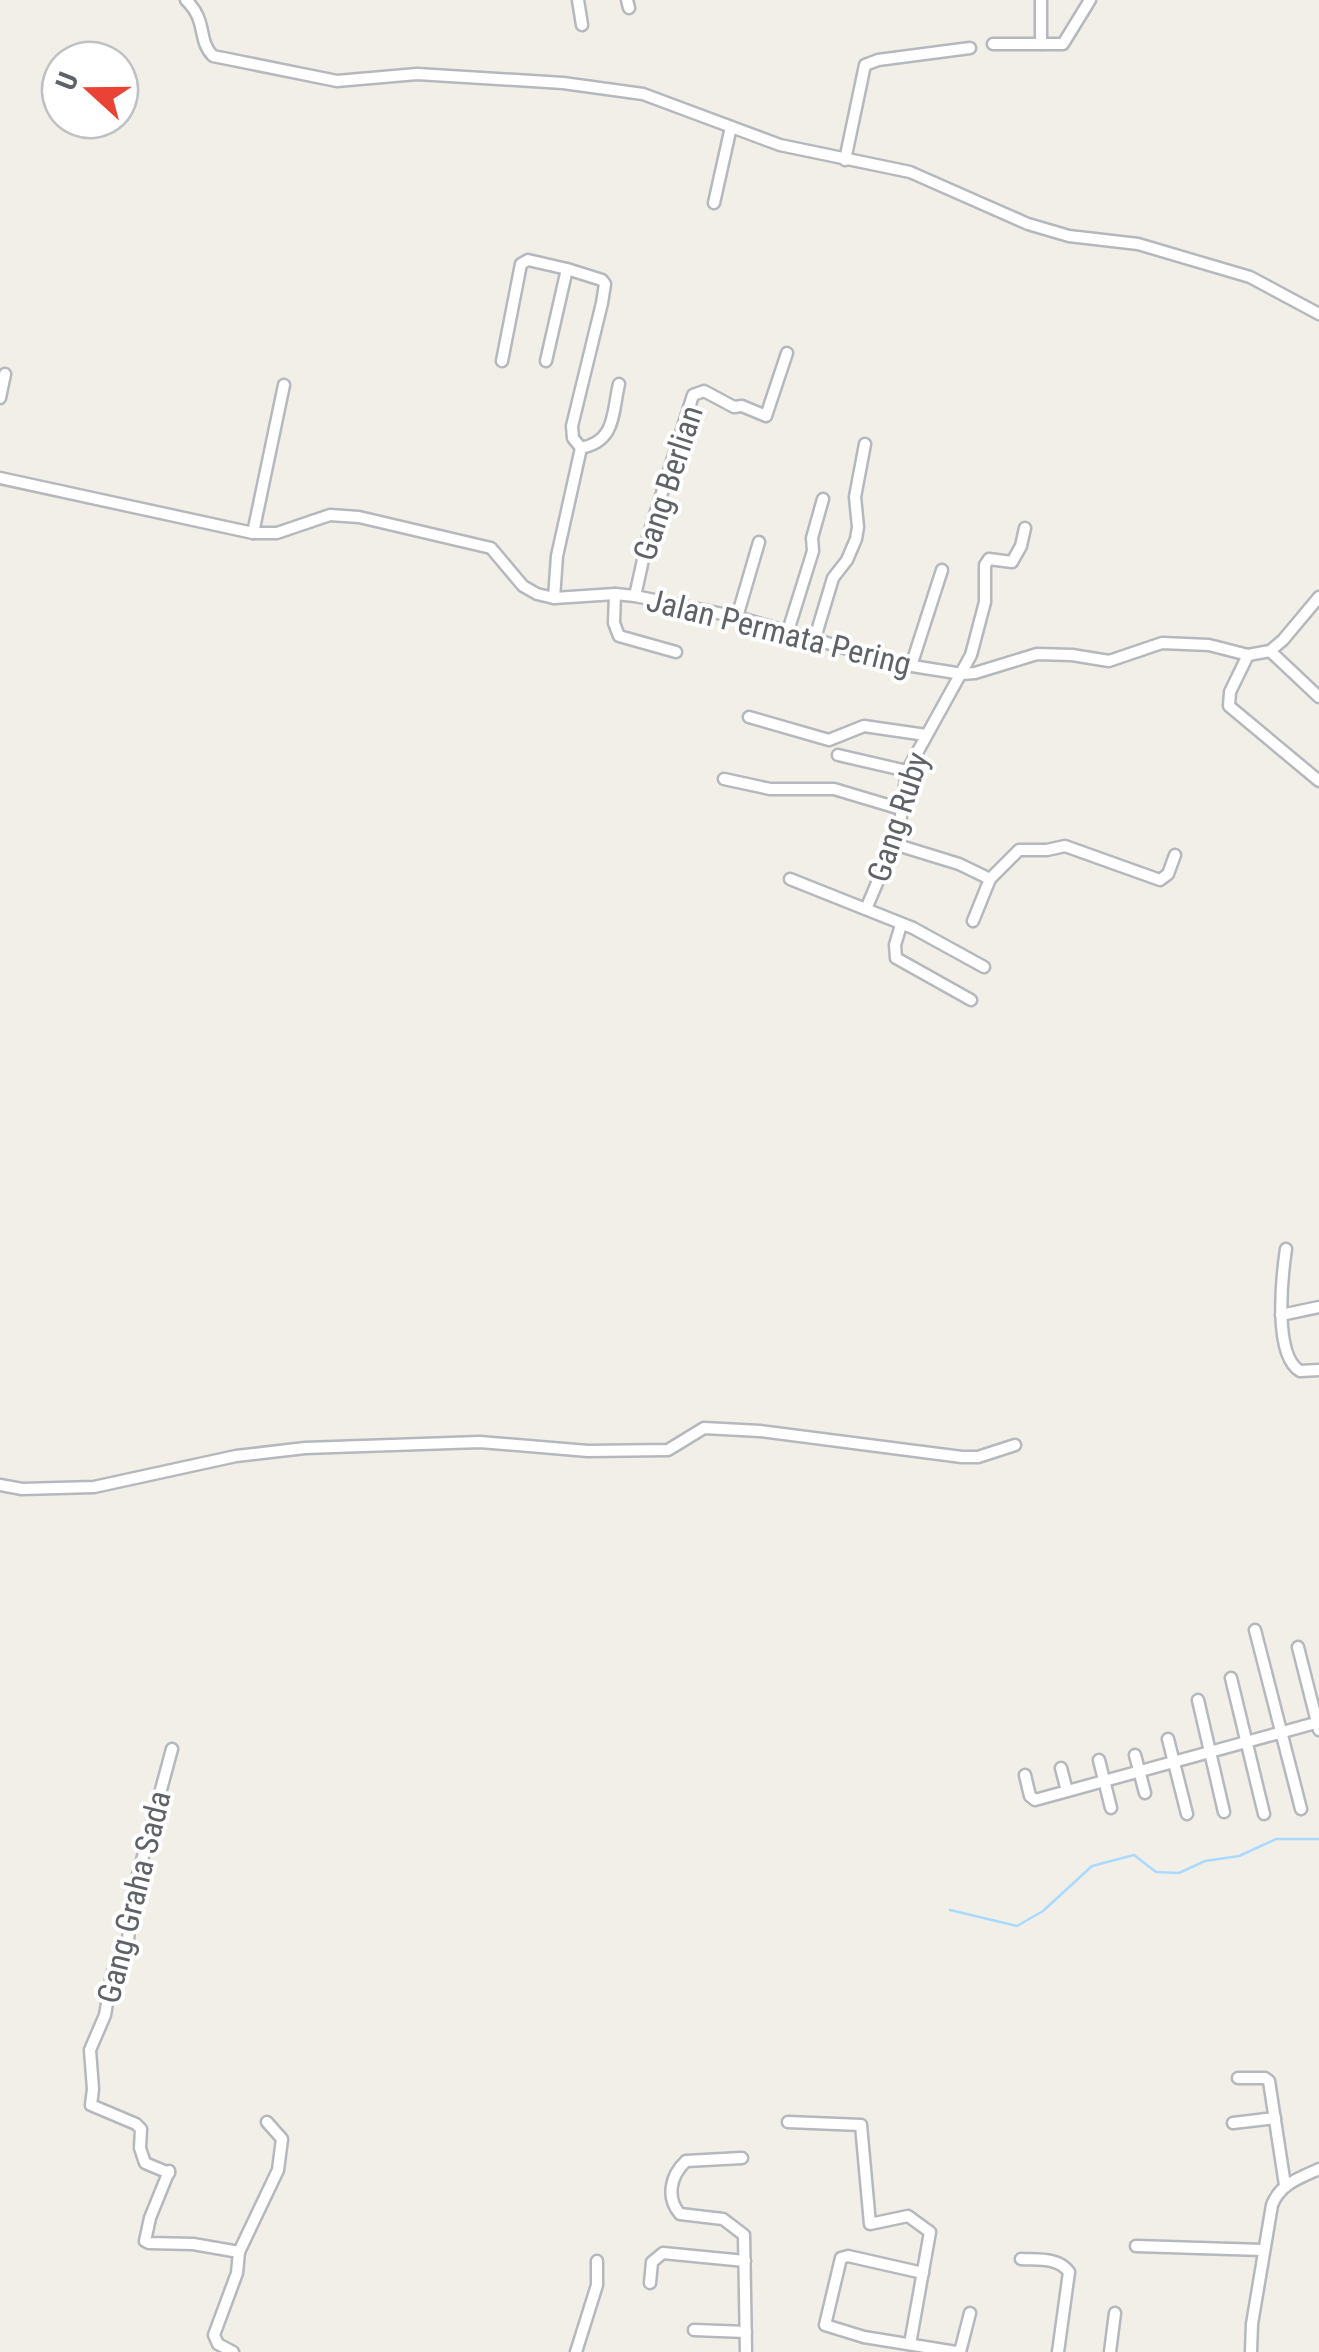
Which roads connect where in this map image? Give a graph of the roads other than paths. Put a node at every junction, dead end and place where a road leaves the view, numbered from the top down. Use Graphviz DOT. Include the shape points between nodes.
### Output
graph roads {
  1 [pos="186,0"];
  2 [pos="578,0"];
  3 [pos="1041,0"];
  4 [pos="1090,0"];
  5 [pos="582,25"];
  6 [pos="993,44"];
  7 [pos="1041,44"];
  8 [pos="970,48"];
  9 [pos="731,127"];
  10 [pos="845,160"];
  11 [pos="714,202"];
  12 [pos="567,269"];
  13 [pos="1319,314"];
  14 [pos="787,352"];
  15 [pos="502,361"];
  16 [pos="546,361"];
  17 [pos="5,374"];
  18 [pos="619,384"];
  19 [pos="284,385"];
  20 [pos="0,398"];
  21 [pos="865,444"];
  22 [pos="581,448"];
  23 [pos="0,478"];
  24 [pos="823,499"];
  25 [pos="1025,528"];
  26 [pos="253,532"];
  27 [pos="759,542"];
  28 [pos="942,570"];
  29 [pos="615,594"];
  30 [pos="635,596"];
  31 [pos="1319,597"];
  32 [pos="554,598"];
  33 [pos="737,618"];
  34 [pos="788,631"];
  35 [pos="815,638"];
  36 [pos="1270,651"];
  37 [pos="676,652"];
  38 [pos="1248,655"];
  39 [pos="911,666"];
  40 [pos="962,674"];
  41 [pos="1319,697"];
  42 [pos="749,717"];
  43 [pos="926,735"];
  44 [pos="838,755"];
  45 [pos="907,771"];
  46 [pos="724,779"];
  47 [pos="1319,781"];
  48 [pos="901,809"];
  49 [pos="894,844"];
  50 [pos="1175,856"];
  51 [pos="790,879"];
  52 [pos="990,879"];
  53 [pos="866,909"];
  54 [pos="973,921"];
  55 [pos="901,925"];
  56 [pos="984,967"];
  57 [pos="971,1000"];
  58 [pos="1286,1249"];
  59 [pos="1319,1307"];
  60 [pos="1281,1314"];
  61 [pos="1319,1370"];
  62 [pos="1015,1444"];
  63 [pos="0,1485"];
  64 [pos="1255,1630"];
  65 [pos="1298,1647"];
  66 [pos="1231,1678"];
  67 [pos="1198,1700"];
  68 [pos="1318,1725"];
  69 [pos="1281,1732"];
  70 [pos="1168,1739"];
  71 [pos="1247,1742"];
  72 [pos="172,1749"];
  73 [pos="1210,1754"];
  74 [pos="1136,1755"];
  75 [pos="1099,1760"];
  76 [pos="1174,1763"];
  77 [pos="1061,1768"];
  78 [pos="1140,1772"];
  79 [pos="1025,1775"];
  80 [pos="1104,1781"];
  81 [pos="1067,1791"];
  82 [pos="1144,1793"];
  83 [pos="1110,1808"];
  84 [pos="1301,1810"];
  85 [pos="1224,1812"];
  86 [pos="1187,1814"];
  87 [pos="1264,1814"];
  88 [pos="1238,2078"];
  89 [pos="1275,2118"];
  90 [pos="267,2122"];
  91 [pos="788,2122"];
  92 [pos="1233,2123"];
  93 [pos="742,2158"];
  94 [pos="1319,2169"];
  95 [pos="1285,2185"];
  96 [pos="1136,2246"];
  97 [pos="1262,2250"];
  98 [pos="239,2252"];
  99 [pos="1021,2259"];
  100 [pos="596,2261"];
  101 [pos="745,2261"];
  102 [pos="923,2274"];
  103 [pos="650,2283"];
  104 [pos="970,2313"];
  105 [pos="1115,2314"];
  106 [pos="694,2330"];
  107 [pos="746,2332"];
  108 [pos="910,2344"];
  109 [pos="233,2352"];
  110 [pos="576,2352"];
  111 [pos="746,2352"];
  112 [pos="958,2352"];
  113 [pos="1058,2352"];
  114 [pos="1110,2352"];
  115 [pos="1251,2352"];
  1 -- 9 [label="street" via="197,11 213,56 343,81 417,74 643,94"];
  2 -- 5 [label="street"];
  3 -- 7 [label="street"];
  4 -- 7 [label="street" via="1063,44"];
  6 -- 7 [label="street"];
  8 -- 10 [label="street" via="865,65"];
  9 -- 10 [label="street"];
  9 -- 11 [label="street"];
  10 -- 13 [label="street" via="910,172 1069,236 1138,244 1250,277"];
  12 -- 15 [label="street" via="521,264"];
  12 -- 16 [label="street"];
  12 -- 22 [label="street" via="605,284 572,426"];
  14 -- 30 [label="street, Gang Berlian" via="766,416 704,391 693,395"];
  17 -- 20 [label="street"];
  18 -- 22 [label="street" via="607,435"];
  19 -- 26 [label="street"];
  21 -- 35 [label="street" via="856,539 833,578"];
  22 -- 32 [label="street"];
  23 -- 26 [label="street"];
  24 -- 34 [label="street"];
  25 -- 40 [label="street, Gang Ruby" via="1012,562 986,565 985,602"];
  26 -- 32 [label="street" via="277,533 337,514 359,517 491,548 523,586"];
  27 -- 33 [label="street"];
  28 -- 39 [label="street"];
  29 -- 30 [label="street, Jalan Permata Pering"];
  29 -- 32 [label="street, Jalan Permata Pering"];
  29 -- 37 [label="street" via="620,636"];
  30 -- 33 [label="street, Jalan Permata Pering"];
  31 -- 36 [label="street"];
  33 -- 34 [label="street, Jalan Permata Pering"];
  34 -- 35 [label="street, Jalan Permata Pering"];
  35 -- 39 [label="street, Jalan Permata Pering"];
  36 -- 38 [label="street, Jalan Permata Pering"];
  36 -- 41 [label="street"];
  38 -- 40 [label="street, Jalan Permata Pering" via="1162,643 1109,662 1036,654"];
  38 -- 47 [label="street" via="1229,706"];
  39 -- 40 [label="street, Jalan Permata Pering"];
  40 -- 43 [label="street, Gang Ruby"];
  42 -- 43 [label="street" via="829,740 864,726"];
  43 -- 45 [label="street, Gang Ruby"];
  44 -- 45 [label="street"];
  45 -- 48 [label="street, Gang Ruby"];
  46 -- 48 [label="street" via="770,790 834,789"];
  48 -- 49 [label="street, Gang Ruby"];
  49 -- 52 [label="street"];
  49 -- 53 [label="street, Gang Ruby"];
  50 -- 52 [label="street" via="1160,880 1066,846 1024,849"];
  51 -- 53 [label="street"];
  52 -- 54 [label="street"];
  53 -- 55 [label="street"];
  55 -- 56 [label="street"];
  55 -- 57 [label="street" via="896,958"];
  58 -- 60 [label="street"];
  59 -- 60 [label="street"];
  60 -- 61 [label="street" via="1294,1368"];
  62 -- 63 [label="street" via="962,1457 704,1428 668,1450 480,1442 305,1448 94,1486"];
  64 -- 69 [label="street"];
  65 -- 68 [label="street"];
  66 -- 71 [label="street"];
  67 -- 73 [label="street"];
  68 -- 69 [label="street"];
  69 -- 71 [label="street"];
  69 -- 84 [label="street"];
  70 -- 76 [label="street"];
  71 -- 73 [label="street"];
  71 -- 87 [label="street"];
  72 -- 98 [label="street, Gang Graha Sada" via="132,1897 128,1940 90,2050 91,2105 136,2124 144,2162 169,2172 146,2242"];
  73 -- 76 [label="street"];
  73 -- 85 [label="street"];
  74 -- 78 [label="street"];
  75 -- 80 [label="street"];
  76 -- 78 [label="street"];
  76 -- 86 [label="street"];
  77 -- 81 [label="street"];
  78 -- 80 [label="street"];
  78 -- 82 [label="street"];
  79 -- 81 [label="street" via="1032,1799"];
  80 -- 81 [label="street"];
  80 -- 83 [label="street"];
  88 -- 89 [label="street" via="1268,2080"];
  89 -- 92 [label="street"];
  89 -- 95 [label="street"];
  90 -- 98 [label="street" via="282,2139 278,2170"];
  91 -- 102 [label="street" via="862,2126 868,2222 876,2226 908,2216 927,2229"];
  93 -- 101 [label="street" via="686,2161 671,2190 680,2214 723,2219 742,2232"];
  94 -- 95 [label="street"];
  95 -- 97 [label="street" via="1272,2205"];
  96 -- 97 [label="street"];
  97 -- 115 [label="street"];
  98 -- 109 [label="street" via="214,2335"];
  99 -- 113 [label="street" via="1051,2261 1069,2272"];
  100 -- 110 [label="street" via="597,2285"];
  101 -- 103 [label="street" via="663,2253 652,2262"];
  101 -- 107 [label="street"];
  102 -- 108 [label="street"];
  102 -- 108 [label="street" via="841,2258 824,2322 834,2330"];
  104 -- 112 [label="street"];
  105 -- 114 [label="street"];
  106 -- 107 [label="street"];
  107 -- 111 [label="street"];
  108 -- 112 [label="street"];
}
